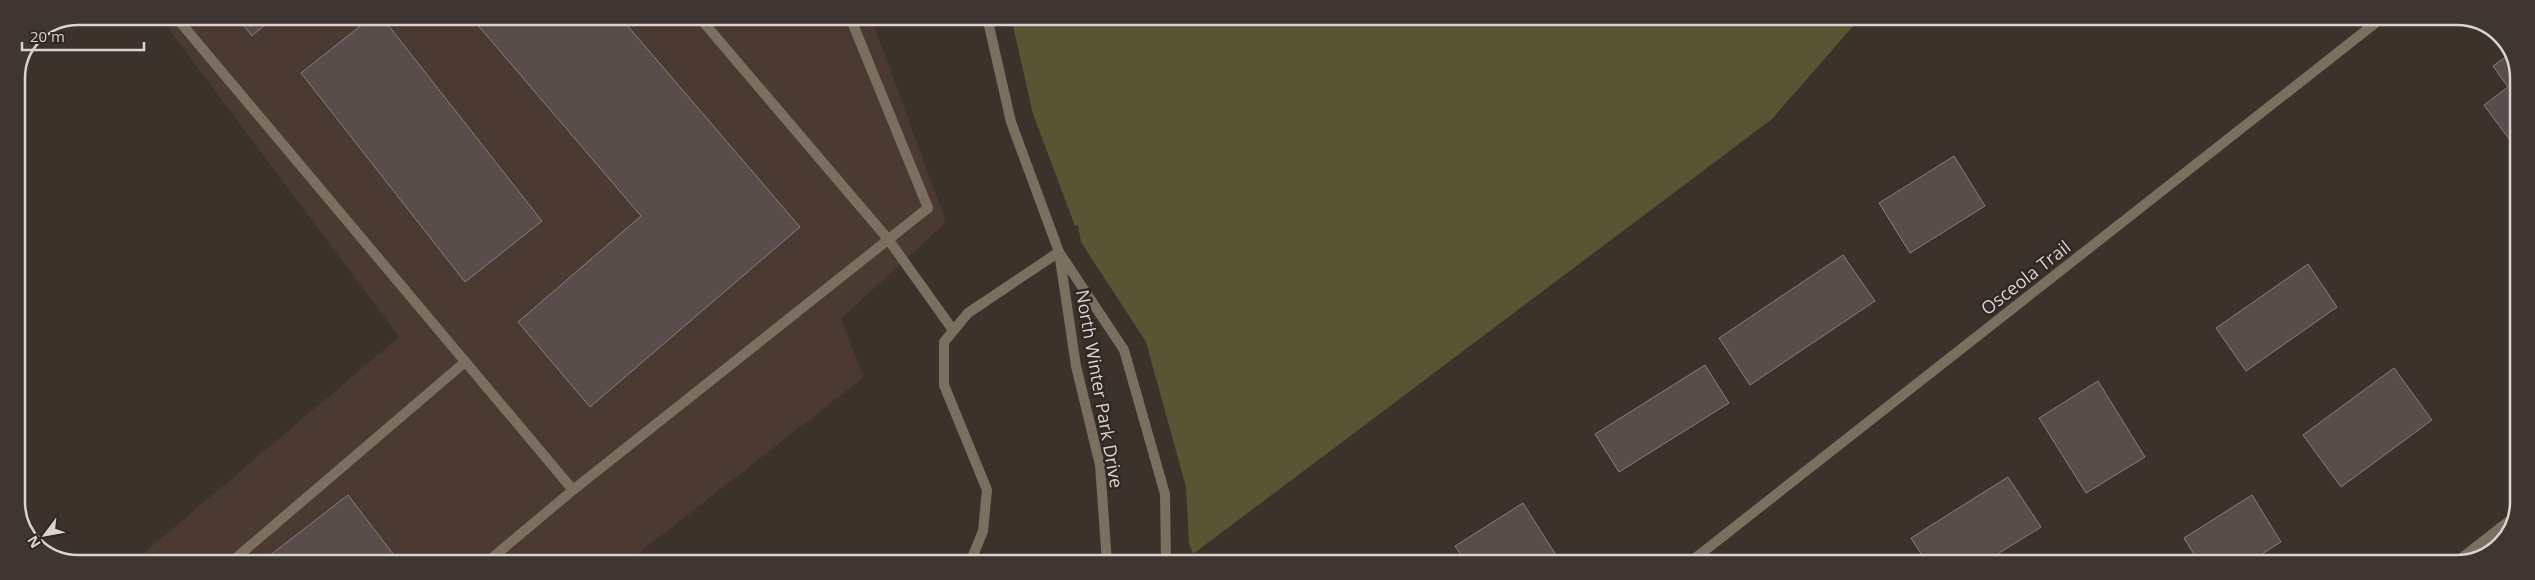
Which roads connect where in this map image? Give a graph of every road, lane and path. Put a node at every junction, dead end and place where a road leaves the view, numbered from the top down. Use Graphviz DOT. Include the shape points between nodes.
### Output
graph roads {
  1 [pos="183,25"];
  2 [pos="705,25"];
  3 [pos="853,25"];
  4 [pos="989,25"];
  5 [pos="2374,25"];
  6 [pos="888,239"];
  7 [pos="1059,252"];
  8 [pos="953,330"];
  9 [pos="465,362"];
  10 [pos="573,490"];
  11 [pos="2505,525"];
  12 [pos="2467,554"];
  13 [pos="239,555"];
  14 [pos="496,555"];
  15 [pos="973,555"];
  16 [pos="1106,555"];
  17 [pos="1166,555"];
  18 [pos="1699,555"];
  1 -- 9 [label="street"];
  2 -- 6 [label="street"];
  3 -- 6 [label="street" via="928,208"];
  4 -- 7 [label="street, North Winter Park Drive" via="1011,122"];
  5 -- 18 [label="street, Osceola Trail"];
  6 -- 8 [label="street"];
  6 -- 10 [label="street"];
  7 -- 8 [label="street" via="968,313"];
  7 -- 16 [label="street, North Winter Park Drive" via="1076,366 1100,464"];
  7 -- 17 [label="street, North Winter Park Drive" via="1124,350 1164,494"];
  8 -- 15 [label="street" via="944,342 944,386 987,490 983,532"];
  9 -- 10 [label="street"];
  9 -- 13 [label="street"];
  10 -- 14 [label="street"];
  11 -- 12 [label="street"];
}
